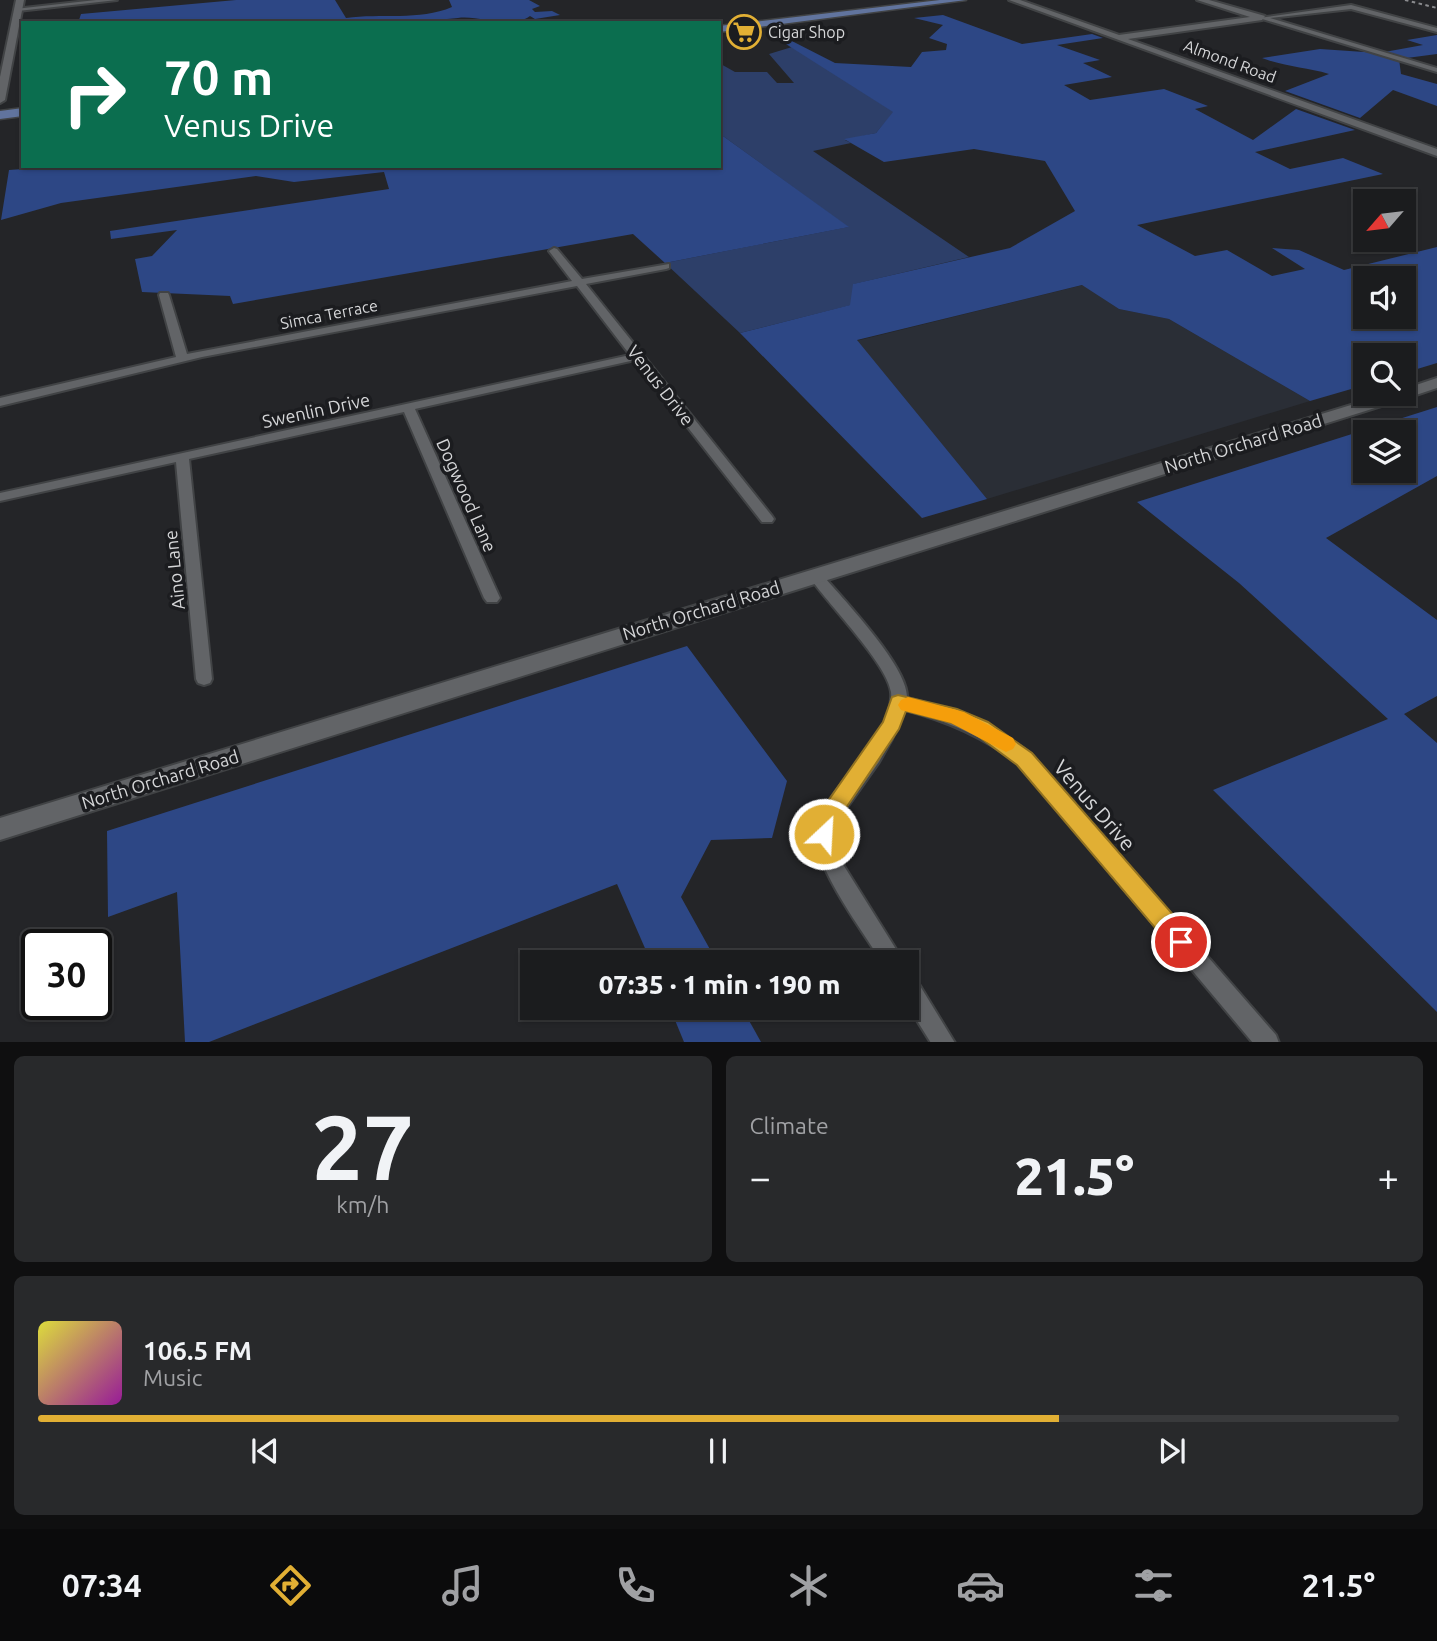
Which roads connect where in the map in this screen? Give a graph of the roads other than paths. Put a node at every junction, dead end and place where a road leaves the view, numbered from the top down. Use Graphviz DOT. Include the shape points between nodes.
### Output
graph roads {
  1 [pos="114,0"];
  2 [pos="962,0"];
  3 [pos="1013,0"];
  4 [pos="1201,0"];
  5 [pos="19,4"];
  6 [pos="1262,18"];
  7 [pos="721,29"];
  8 [pos="1437,30"];
  9 [pos="1117,37"];
  10 [pos="5,51"];
  11 [pos="1437,71"];
  12 [pos="0,100"];
  13 [pos="21,112"];
  14 [pos="0,115"];
  15 [pos="1437,153"];
  16 [pos="554,251"];
  17 [pos="666,266"];
  18 [pos="579,282"];
  19 [pos="164,295"];
  20 [pos="639,356"];
  21 [pos="182,358"];
  22 [pos="1437,383"];
  23 [pos="1416,390"];
  24 [pos="0,402"];
  25 [pos="1364,406"];
  26 [pos="408,407"];
  27 [pos="182,457"];
  28 [pos="0,497"];
  29 [pos="767,519"];
  30 [pos="815,575"];
  31 [pos="492,598"];
  32 [pos="204,679"];
  33 [pos="898,702"];
  34 [pos="0,829"];
  35 [pos="886,950"];
  36 [pos="919,1004"];
  37 [pos="944,1042"];
  38 [pos="1268,1042"];
  1 -- 5 [label="street"];
  2 -- 7 [label="main road"];
  3 -- 9 [label="street, Almond Road"];
  4 -- 6 [label="street"];
  5 -- 10 [label="street"];
  6 -- 8 [label="street" via="1342,7"];
  6 -- 9 [label="street"];
  6 -- 11 [label="street"];
  9 -- 15 [label="street, Almond Road"];
  10 -- 12 [label="street"];
  13 -- 14 [label="main road"];
  16 -- 18 [label="street, Venus Drive"];
  17 -- 18 [label="street, Simca Terrace"];
  18 -- 20 [label="street, Venus Drive"];
  18 -- 21 [label="street, Simca Terrace"];
  19 -- 21 [label="street"];
  20 -- 26 [label="street, Swenlin Drive"];
  20 -- 29 [label="street, Venus Drive"];
  21 -- 24 [label="street, Simca Terrace"];
  22 -- 23 [label="street, North Orchard Road"];
  25 -- 30 [label="street, North Orchard Road"];
  26 -- 27 [label="street, Swenlin Drive"];
  26 -- 31 [label="street, Dogwood Lane"];
  27 -- 28 [label="street, Swenlin Drive"];
  27 -- 32 [label="street, Aino Lane"];
  30 -- 33 [label="street" via="891,672 900,691"];
  30 -- 34 [label="street, North Orchard Road"];
  33 -- 35 [label="street" via="892,724 828,817 824,834 835,869"];
  33 -- 38 [label="street, Venus Drive" via="981,727 1024,759"];
  36 -- 37 [label="street"];
}
